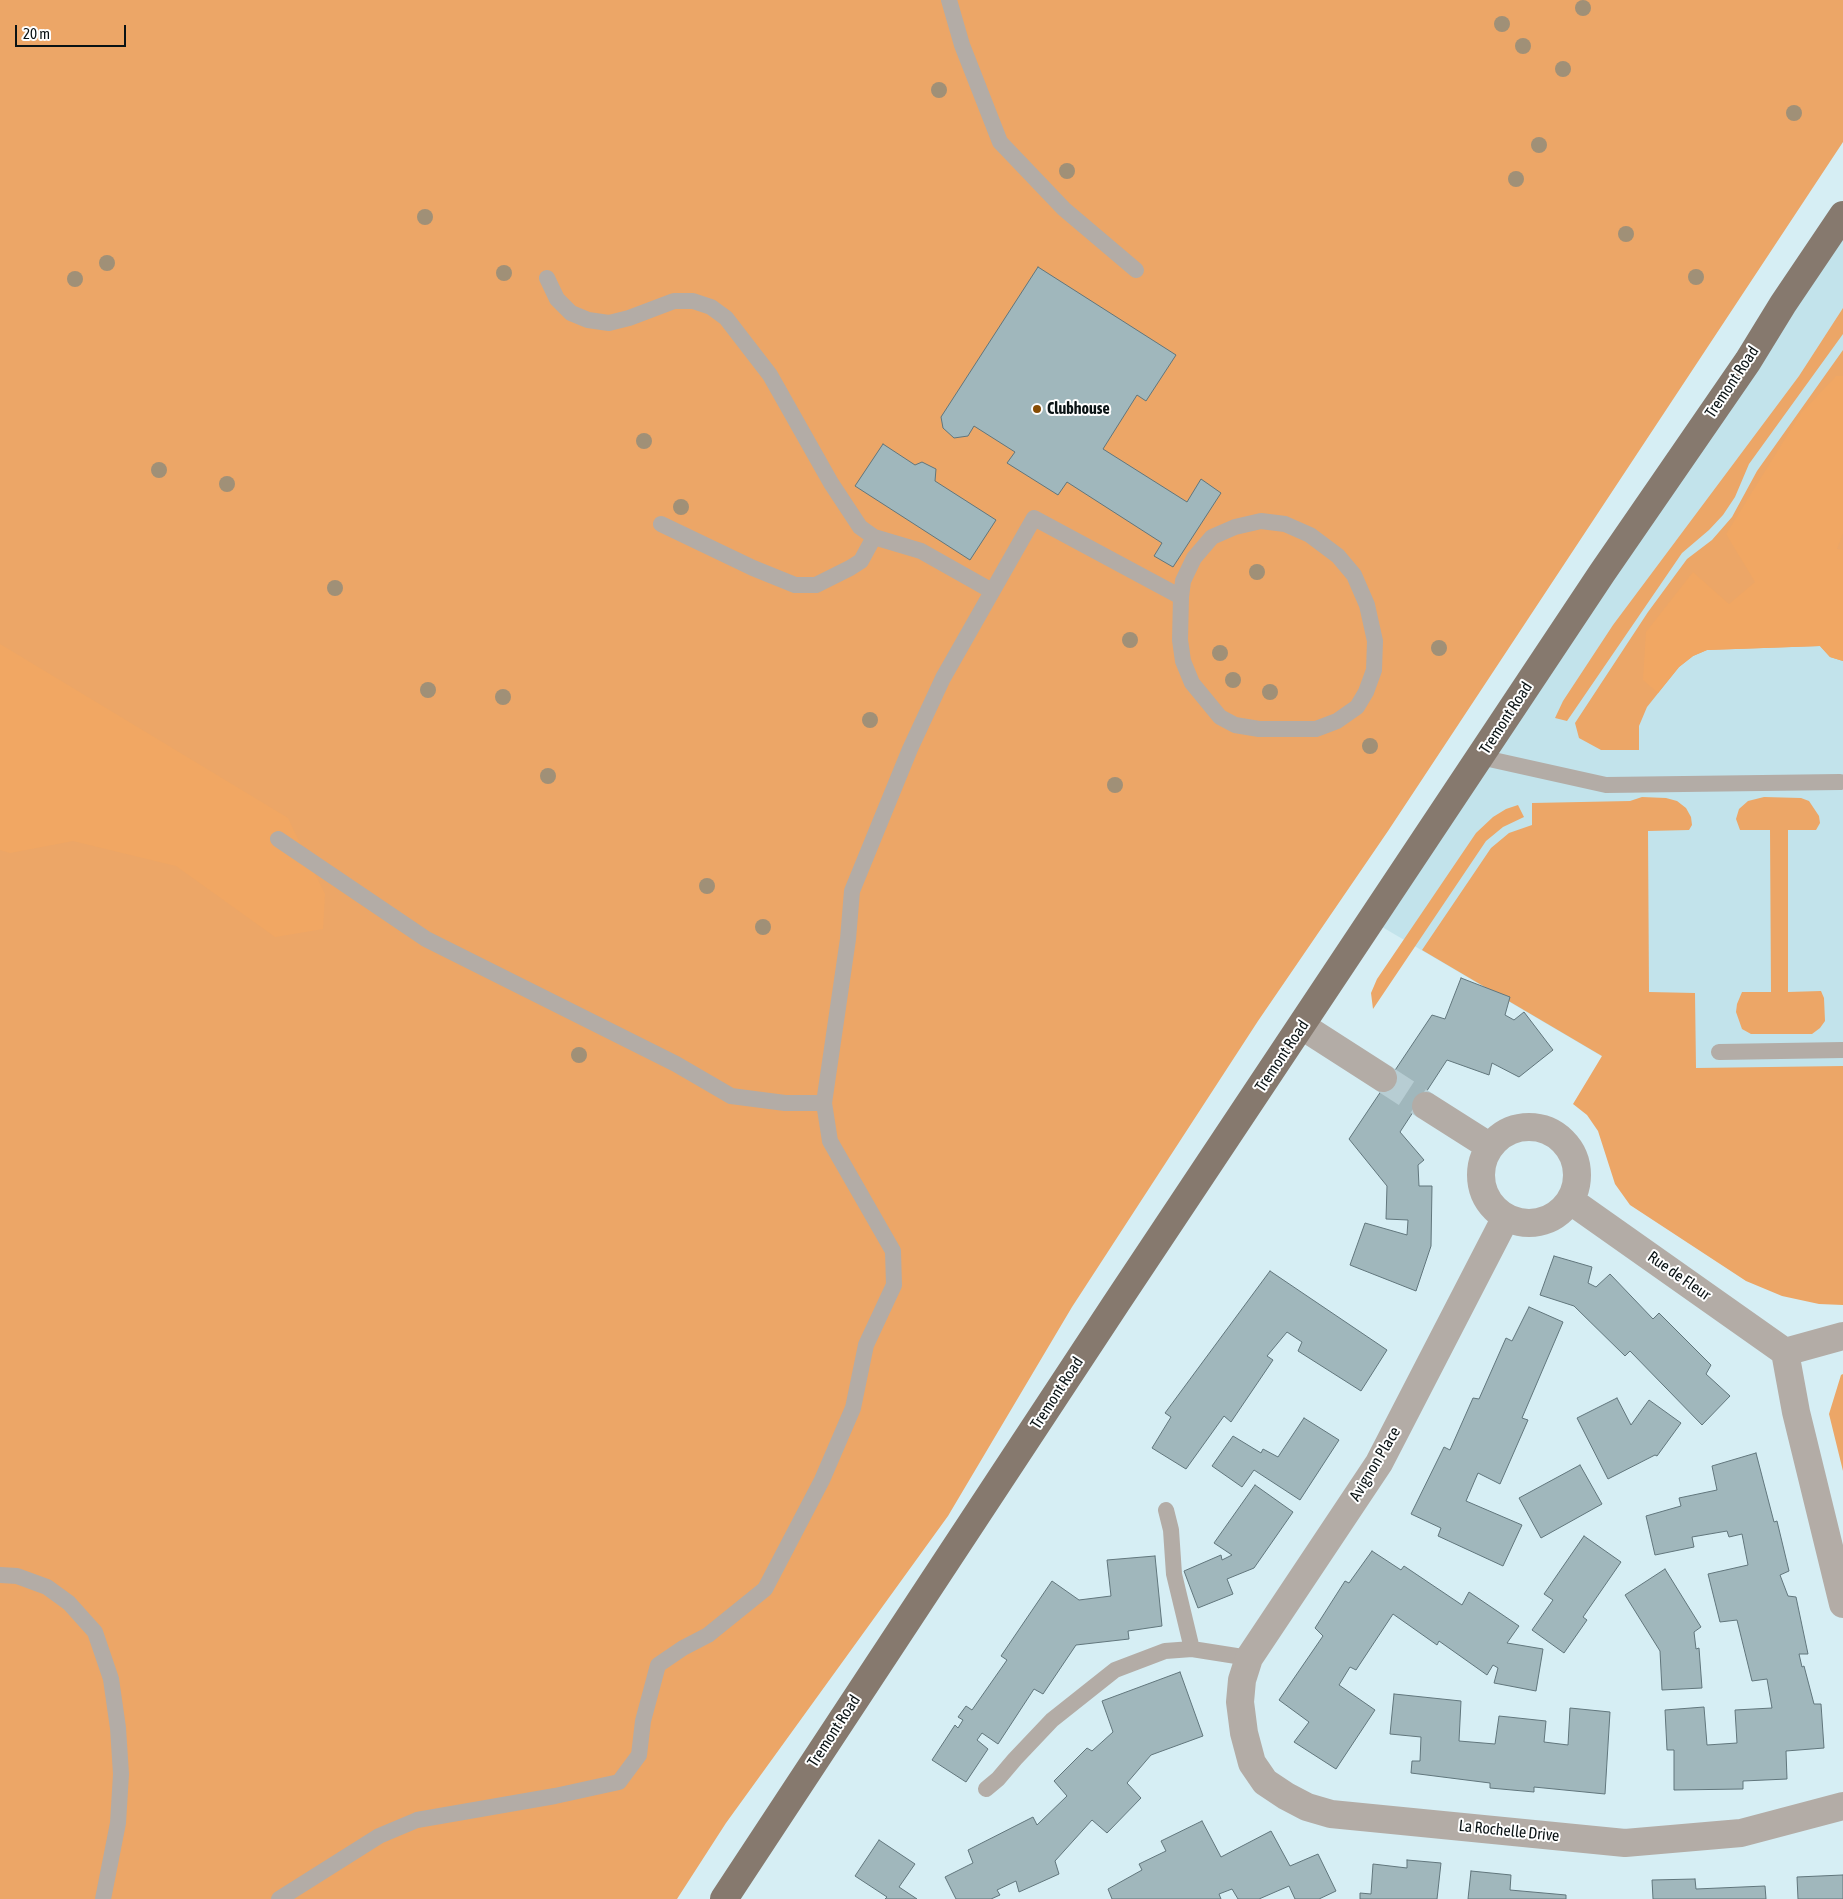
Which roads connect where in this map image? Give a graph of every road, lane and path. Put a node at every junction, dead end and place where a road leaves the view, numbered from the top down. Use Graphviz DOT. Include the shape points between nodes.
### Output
graph roads {
  1 [pos="948,0"];
  2 [pos="1843,192"];
  3 [pos="1843,215"];
  4 [pos="1136,270"];
  5 [pos="547,278"];
  6 [pos="1783,304"];
  7 [pos="661,524"];
  8 [pos="874,537"];
  9 [pos="992,591"];
  10 [pos="1181,598"];
  11 [pos="1480,757"];
  12 [pos="1840,782"];
  13 [pos="278,839"];
  14 [pos="1302,1026"];
  15 [pos="1843,1050"];
  16 [pos="1719,1052"];
  17 [pos="1384,1078"];
  18 [pos="824,1103"];
  19 [pos="1426,1106"];
  20 [pos="1489,1146"];
  21 [pos="1571,1201"];
  22 [pos="1505,1219"];
  23 [pos="1843,1336"];
  24 [pos="1786,1352"];
  25 [pos="1166,1510"];
  26 [pos="0,1575"];
  27 [pos="1843,1604"];
  28 [pos="1192,1649"];
  29 [pos="1249,1658"];
  30 [pos="1240,1702"];
  31 [pos="986,1789"];
  32 [pos="1843,1806"];
  33 [pos="103,1899"];
  34 [pos="279,1899"];
  35 [pos="724,1899"];
  1 -- 4 [label="lane" via="1000,142 1064,209"];
  2 -- 6 [label="main road" via="1801,258"];
  3 -- 6 [label="main road, Tremont Road"];
  5 -- 8 [label="lane" via="557,299 572,313 588,320 609,323 674,301 693,301 711,307 726,318 770,375 844,505 860,527"];
  6 -- 11 [label="main road, Tremont Road" via="1748,361"];
  7 -- 8 [label="lane" via="753,568 795,584 816,584 850,568 860,561"];
  8 -- 9 [label="lane" via="922,551"];
  9 -- 10 [label="lane" via="1034,518"];
  9 -- 18 [label="lane" via="943,678 852,891"];
  10 -- 10 [label="lane" via="1180,640 1183,661 1192,684 1220,717 1235,725 1259,729 1316,729 1337,721 1357,707 1366,692 1374,670 1376,641 1367,605 1354,575 1338,556 1310,535 1285,524 1261,521 1212,537 1194,558 1183,582"];
  11 -- 12 [label="lane" via="1606,785"];
  11 -- 14 [label="main road, Tremont Road"];
  13 -- 18 [label="lane" via="426,938 676,1064 731,1096 786,1103"];
  14 -- 17 [label="street"];
  14 -- 35 [label="main road, Tremont Road"];
  15 -- 16 [label="lane"];
  18 -- 34 [label="lane" via="830,1141 893,1251 894,1285 866,1345 852,1408 822,1480 765,1589 708,1635 658,1665 643,1721 639,1755 619,1782 417,1820 379,1836"];
  19 -- 20 [label="street"];
  20 -- 21 [label="street" via="1508,1130 1533,1125 1557,1134 1573,1152 1579,1177"];
  20 -- 22 [label="street" via="1479,1172 1486,1199"];
  21 -- 22 [label="street" via="1553,1218 1530,1225"];
  21 -- 24 [label="street, Rue de Fleur"];
  22 -- 29 [label="street, Avignon Place" via="1379,1463"];
  23 -- 24 [label="street"];
  24 -- 27 [label="street" via="1796,1412"];
  25 -- 28 [label="lane" via="1174,1574"];
  26 -- 33 [label="lane" via="17,1576 47,1587 69,1603 95,1632 111,1679 121,1774 118,1823"];
  28 -- 29 [label="lane"];
  28 -- 31 [label="lane" via="1165,1651 1115,1670 1052,1720"];
  29 -- 30 [label="street, Avignon Place"];
  30 -- 32 [label="street, La Rochelle Drive" via="1252,1762 1265,1782 1307,1807 1331,1814 1625,1843 1741,1833"];
}
